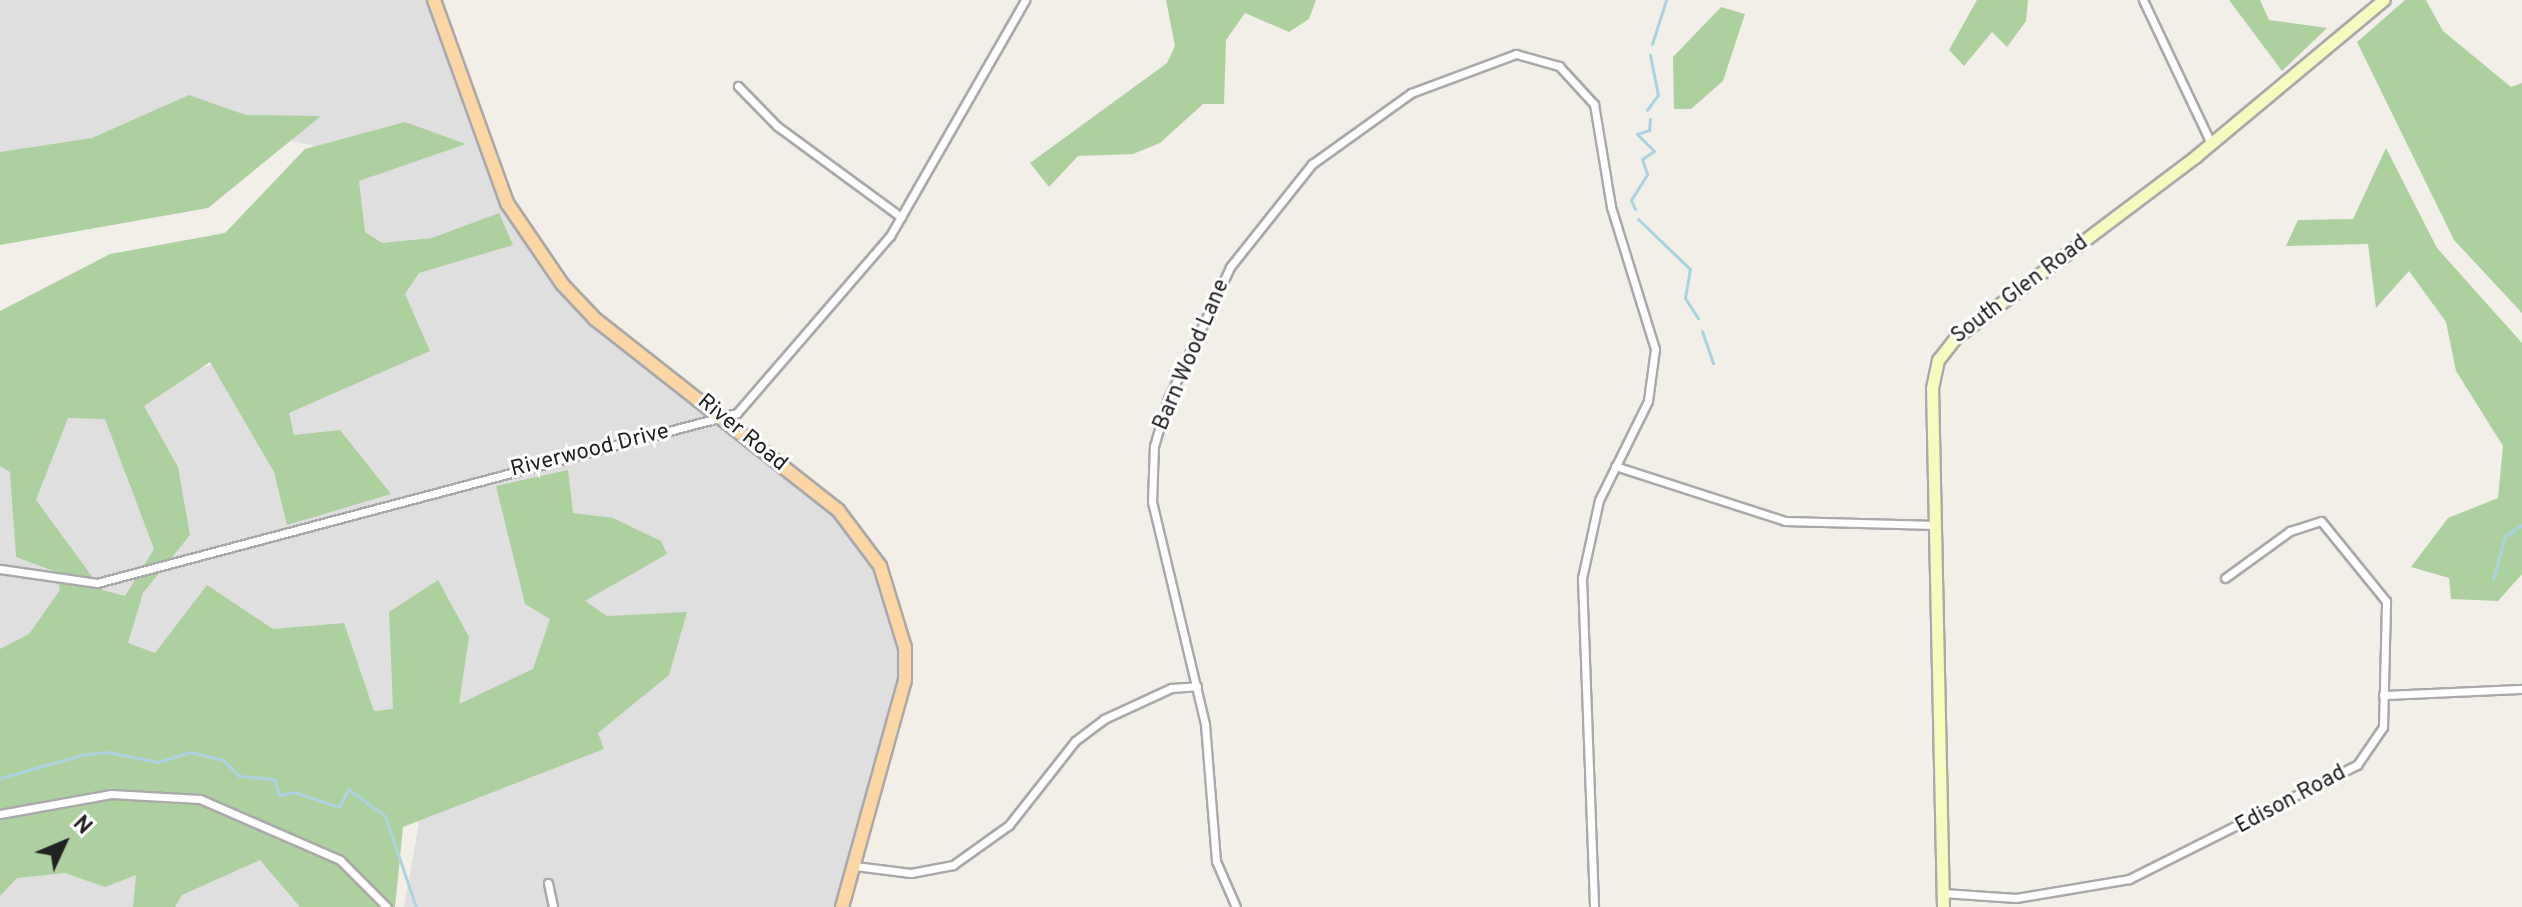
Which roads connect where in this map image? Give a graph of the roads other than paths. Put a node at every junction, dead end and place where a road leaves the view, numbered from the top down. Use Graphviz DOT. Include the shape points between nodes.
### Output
graph roads {
  1 [pos="434,0"];
  2 [pos="1025,0"];
  3 [pos="2143,0"];
  4 [pos="2383,0"];
  5 [pos="738,86"];
  6 [pos="2211,143"];
  7 [pos="901,217"];
  8 [pos="726,419"];
  9 [pos="1615,466"];
  10 [pos="1939,525"];
  11 [pos="0,569"];
  12 [pos="2225,578"];
  13 [pos="1197,686"];
  14 [pos="2522,689"];
  15 [pos="2383,695"];
  16 [pos="0,814"];
  17 [pos="855,866"];
  18 [pos="548,883"];
  19 [pos="1943,893"];
  20 [pos="387,907"];
  21 [pos="553,907"];
  22 [pos="842,907"];
  23 [pos="1236,907"];
  24 [pos="1594,907"];
  25 [pos="1943,907"];
  1 -- 8 [label="main road, River Road" via="484,148 536,251 595,319"];
  2 -- 7 [label="street, Riverwood Drive"];
  3 -- 6 [label="street"];
  4 -- 6 [label="main road, South Glen Road"];
  5 -- 7 [label="street" via="777,126"];
  6 -- 10 [label="main road, South Glen Road" via="1946,347 1932,388"];
  7 -- 8 [label="street, Riverwood Drive" via="791,357"];
  8 -- 11 [label="street, Riverwood Drive" via="97,583"];
  8 -- 17 [label="main road, River Road" via="838,510 893,596 905,680"];
  9 -- 10 [label="street" via="1785,521"];
  9 -- 13 [label="street, Barn Wood Lane" via="1648,401 1655,349 1611,207 1600,123 1585,89 1559,66 1516,54 1411,93 1312,164 1230,267 1196,334 1154,446 1152,502"];
  9 -- 24 [label="street, Barn Wood Lane" via="1587,539 1582,578"];
  10 -- 19 [label="main road, South Glen Road"];
  12 -- 15 [label="street, Edison Road" via="2290,531 2324,523 2386,601"];
  13 -- 17 [label="street" via="1171,688 1104,719 1075,741 1009,825 953,865 911,873"];
  13 -- 23 [label="street, Barn Wood Lane" via="1216,861"];
  14 -- 15 [label="street"];
  15 -- 19 [label="street, Edison Road" via="2383,727 2357,765 2129,879 2016,898"];
  16 -- 20 [label="street" via="111,794 200,799 340,860"];
  17 -- 22 [label="main road, River Road"];
  18 -- 21 [label="street"];
  19 -- 25 [label="main road, South Glen Road"];
}
